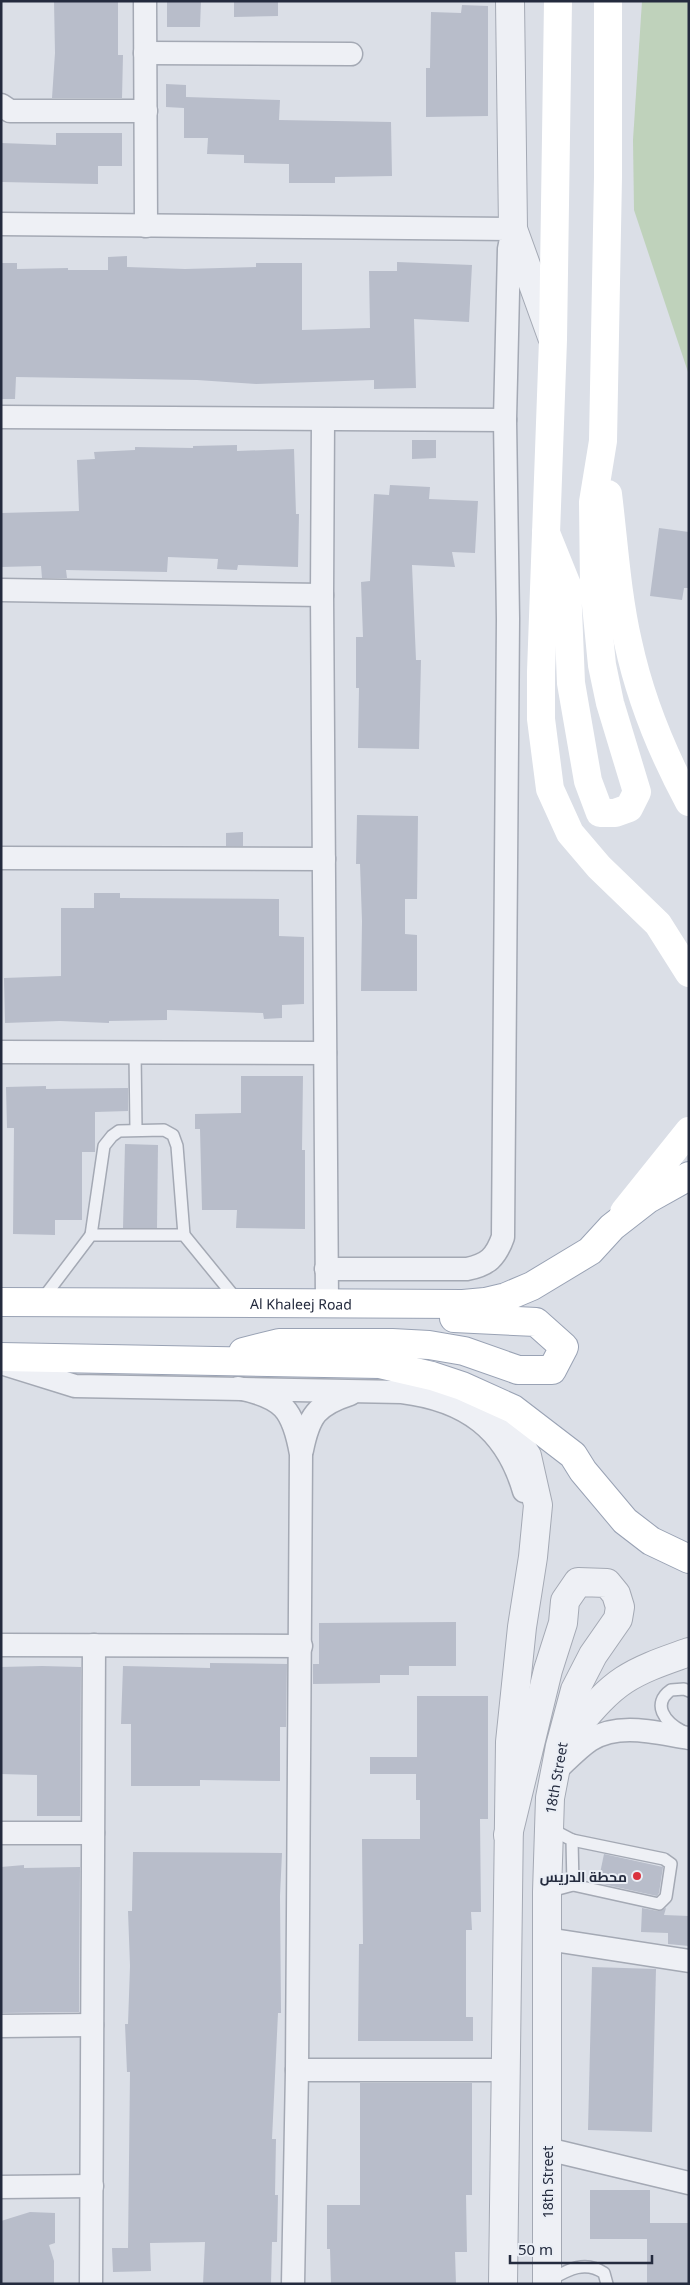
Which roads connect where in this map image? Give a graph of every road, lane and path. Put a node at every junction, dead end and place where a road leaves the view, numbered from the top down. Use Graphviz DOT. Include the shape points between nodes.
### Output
graph roads {
  1 [pos="145,1"];
  2 [pos="510,1"];
  3 [pos="558,1"];
  4 [pos="608,1"];
  5 [pos="145,53"];
  6 [pos="351,54"];
  7 [pos="1,105"];
  8 [pos="146,111"];
  9 [pos="1,224"];
  10 [pos="146,226"];
  11 [pos="513,229"];
  12 [pos="553,340"];
  13 [pos="1,417"];
  14 [pos="323,420"];
  15 [pos="505,420"];
  16 [pos="602,441"];
  17 [pos="546,533"];
  18 [pos="1,590"];
  19 [pos="322,595"];
  20 [pos="689,802"];
  21 [pos="1,858"];
  22 [pos="324,859"];
  23 [pos="689,974"];
  24 [pos="1,1052"];
  25 [pos="135,1052"];
  26 [pos="325,1053"];
  27 [pos="136,1130"];
  28 [pos="689,1131"];
  29 [pos="689,1176"];
  30 [pos="612,1227"];
  31 [pos="91,1235"];
  32 [pos="184,1236"];
  33 [pos="326,1269"];
  34 [pos="1,1302"];
  35 [pos="41,1302"];
  36 [pos="240,1303"];
  37 [pos="327,1303"];
  38 [pos="1,1357"];
  39 [pos="203,1361"];
  40 [pos="1,1363"];
  41 [pos="432,1376"];
  42 [pos="238,1388"];
  43 [pos="357,1392"];
  44 [pos="301,1454"];
  45 [pos="689,1559"];
  46 [pos="1,1645"];
  47 [pos="94,1645"];
  48 [pos="301,1646"];
  49 [pos="689,1652"];
  50 [pos="689,1691"];
  51 [pos="689,1734"];
  52 [pos="689,1738"];
  53 [pos="558,1758"];
  54 [pos="548,1828"];
  55 [pos="1,1833"];
  56 [pos="93,1834"];
  57 [pos="508,1835"];
  58 [pos="572,1840"];
  59 [pos="573,1885"];
  60 [pos="547,1892"];
  61 [pos="547,1939"];
  62 [pos="689,1961"];
  63 [pos="92,2025"];
  64 [pos="1,2026"];
  65 [pos="298,2070"];
  66 [pos="507,2070"];
  67 [pos="546,2149"];
  68 [pos="689,2182"];
  69 [pos="92,2186"];
  70 [pos="1,2187"];
  71 [pos="545,2283"];
  72 [pos="91,2284"];
  73 [pos="294,2284"];
  74 [pos="503,2284"];
  75 [pos="607,2284"];
  1 -- 5 [label="street"];
  2 -- 11 [label="street"];
  3 -- 12 [label="main road"];
  4 -- 16 [label="main road"];
  5 -- 6 [label="street"];
  5 -- 8 [label="street"];
  7 -- 8 [label="street" via="10,111"];
  8 -- 10 [label="street"];
  9 -- 10 [label="street"];
  10 -- 11 [label="street"];
  11 -- 12 [label="street"];
  11 -- 15 [label="street" via="509,249"];
  12 -- 17 [label="main road"];
  13 -- 14 [label="street"];
  14 -- 15 [label="street"];
  14 -- 19 [label="street"];
  15 -- 33 [label="street" via="508,628 504,1237 492,1259 467,1269"];
  16 -- 17 [label="main road" via="594,502 594,585 602,665 610,704 637,792 629,808 615,814 600,812 588,781 571,683 567,585"];
  16 -- 20 [label="main road" via="620,602 628,642 652,722"];
  17 -- 23 [label="main road" via="541,718 550,789 570,833 599,867 658,924"];
  18 -- 19 [label="street"];
  19 -- 22 [label="street"];
  21 -- 22 [label="street"];
  22 -- 26 [label="street"];
  24 -- 25 [label="street"];
  25 -- 26 [label="street"];
  25 -- 27 [label="lane"];
  26 -- 33 [label="street"];
  27 -- 31 [label="lane" via="120,1131 104,1146"];
  27 -- 32 [label="lane" via="164,1130 173,1135 177,1146"];
  28 -- 30 [label="main road"];
  29 -- 30 [label="main road" via="648,1199"];
  30 -- 37 [label="main road, Al Khaleej Road" via="590,1252 532,1286 506,1297 463,1304"];
  31 -- 32 [label="lane"];
  31 -- 35 [label="lane"];
  32 -- 36 [label="lane"];
  33 -- 37 [label="street"];
  34 -- 35 [label="main road, Al Khaleej Road"];
  35 -- 36 [label="main road, Al Khaleej Road"];
  36 -- 37 [label="main road, Al Khaleej Road"];
  37 -- 39 [label="main road" via="400,1317 536,1322 564,1347 552,1370 518,1370 464,1352 392,1343 278,1343"];
  38 -- 39 [label="main road"];
  39 -- 41 [label="main road" via="380,1364"];
  40 -- 42 [label="street" via="75,1386"];
  41 -- 45 [label="main road" via="512,1409 573,1455 625,1521 651,1541"];
  41 -- 57 [label="street" via="468,1397 509,1429 527,1456 538,1505 512,1713"];
  42 -- 43 [label="street"];
  42 -- 44 [label="street" via="272,1397 282,1406 297,1430"];
  43 -- 44 [label="street" via="330,1402 314,1415 307,1425"];
  43 -- 57 [label="street" via="402,1392 448,1402 486,1425 511,1455 519,1472 525,1493 527,1536 505,1657 501,1766"];
  44 -- 48 [label="street"];
  46 -- 47 [label="street"];
  47 -- 48 [label="street"];
  47 -- 56 [label="street"];
  48 -- 65 [label="street"];
  49 -- 53 [label="street" via="624,1680 597,1704"];
  50 -- 51 [label="lane" via="671,1690 660,1705 664,1718"];
  52 -- 53 [label="street" via="627,1729 607,1732"];
  53 -- 54 [label="street, 18th Street"];
  53 -- 57 [label="street, 18th Street" via="575,1690 618,1619 620,1607 616,1594 607,1583 578,1582 566,1601"];
  54 -- 58 [label="lane"];
  54 -- 60 [label="street, 18th Street"];
  55 -- 56 [label="street"];
  56 -- 63 [label="street"];
  57 -- 66 [label="street"];
  58 -- 59 [label="lane"];
  58 -- 59 [label="lane" via="664,1859 671,1864 666,1897 659,1904"];
  59 -- 60 [label="lane"];
  60 -- 61 [label="street, 18th Street"];
  61 -- 62 [label="street"];
  61 -- 67 [label="street, 18th Street"];
  63 -- 64 [label="street"];
  63 -- 69 [label="street"];
  65 -- 66 [label="street"];
  65 -- 73 [label="street"];
  66 -- 71 [label="street" via="520,2077 529,2105 530,2234"];
  66 -- 74 [label="street"];
  67 -- 68 [label="street"];
  67 -- 71 [label="street, 18th Street"];
  69 -- 70 [label="street"];
  69 -- 72 [label="street"];
  71 -- 75 [label="lane" via="567,2270 583,2267 599,2269 604,2273"];
}
